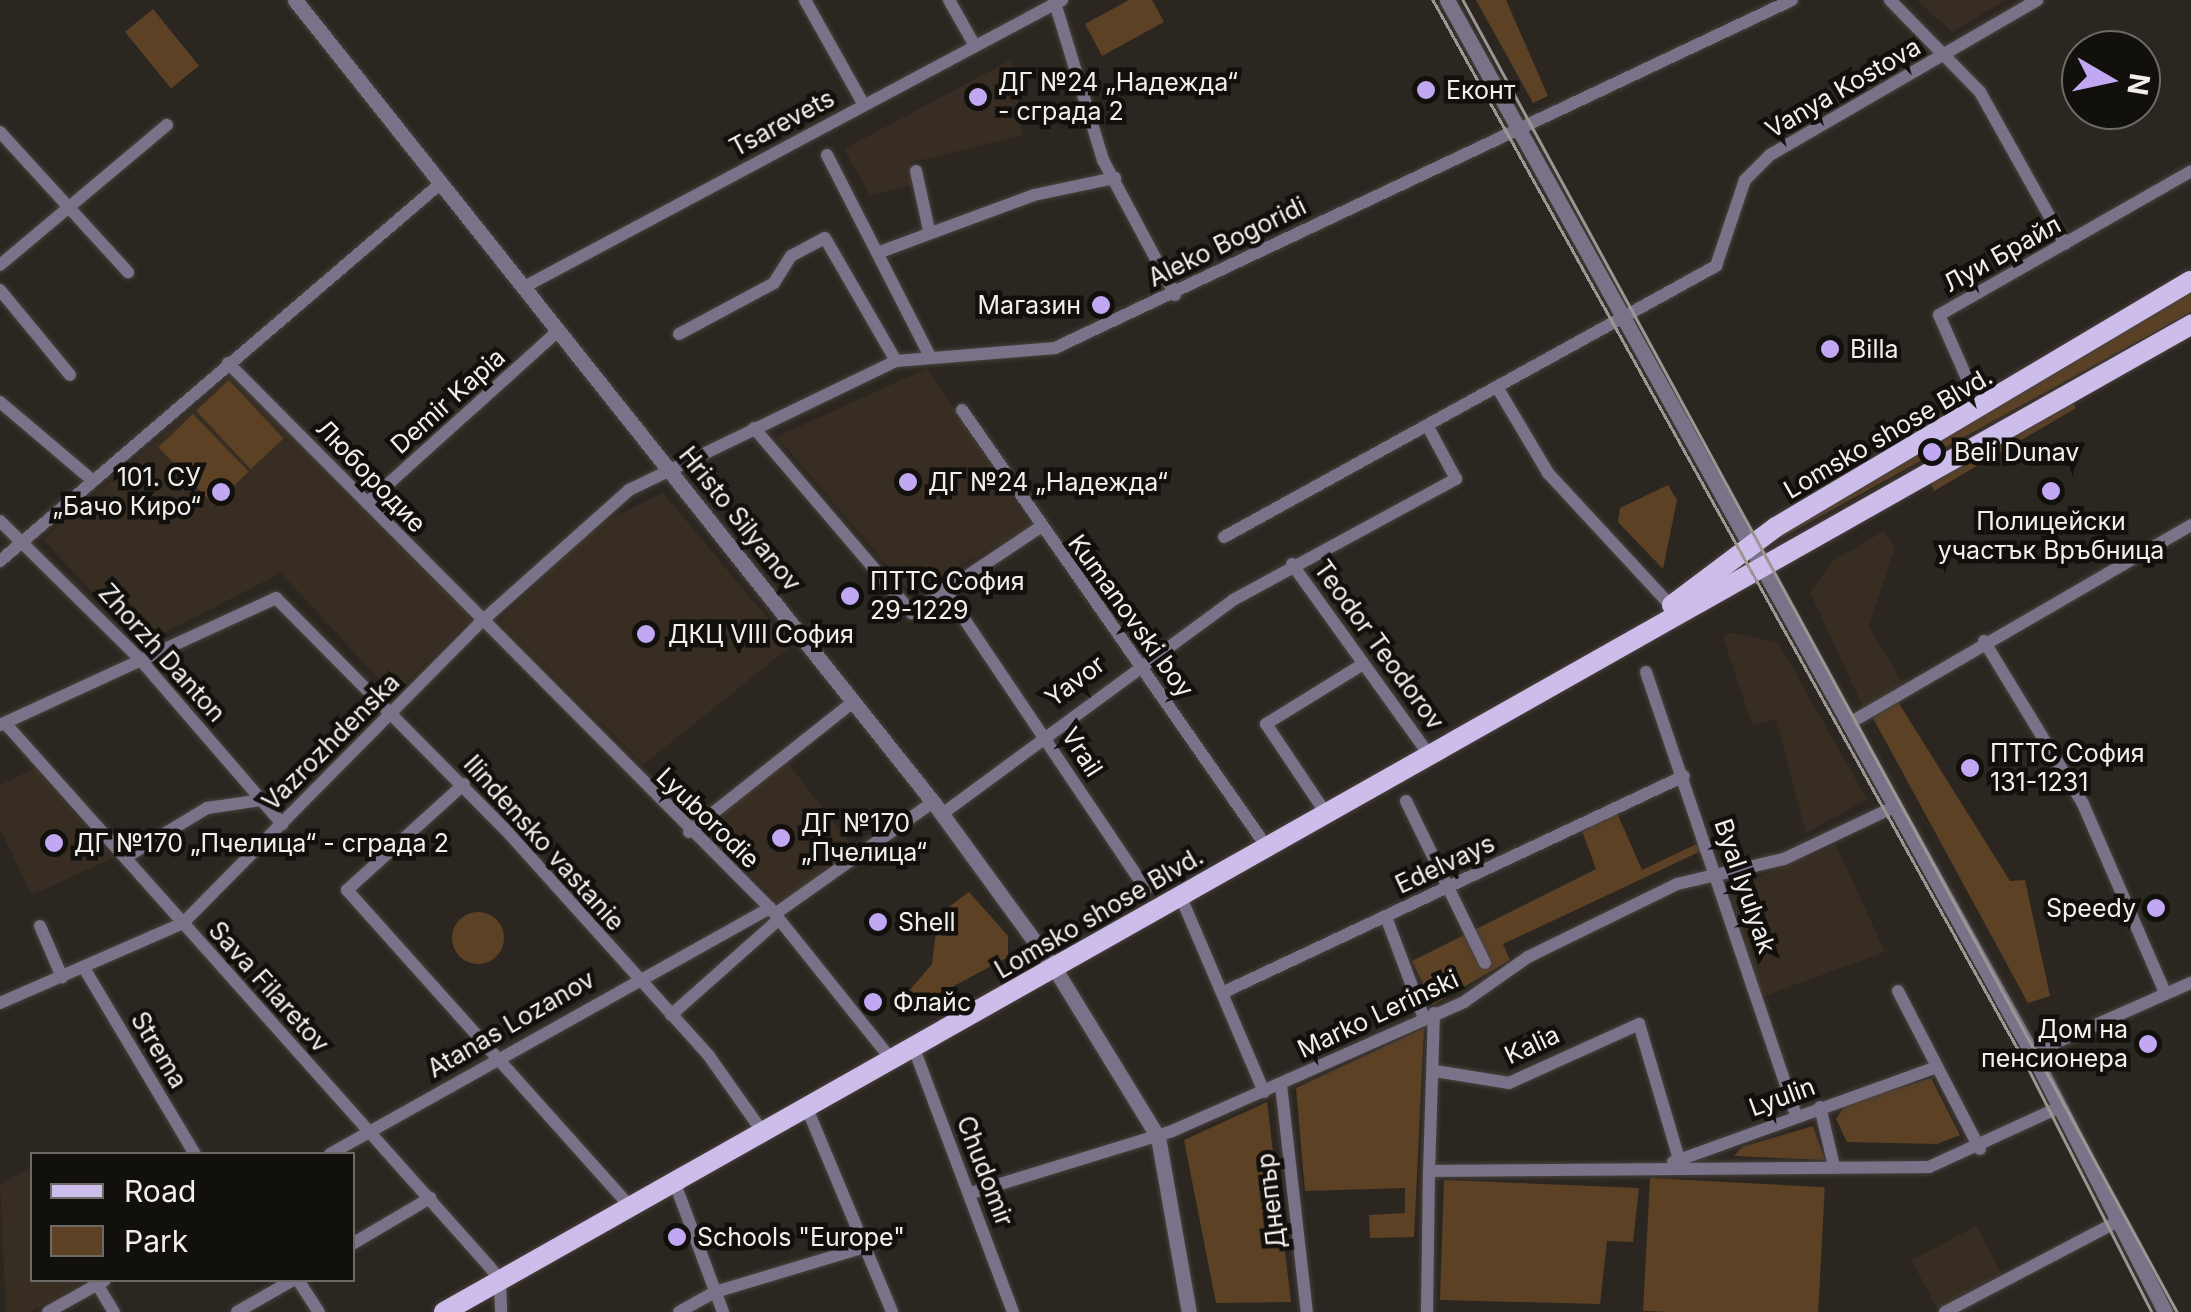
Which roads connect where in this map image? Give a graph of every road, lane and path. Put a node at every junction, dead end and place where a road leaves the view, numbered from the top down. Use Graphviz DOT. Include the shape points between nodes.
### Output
graph roads {
  1 [pos="294,0"];
  2 [pos="804,0"];
  3 [pos="950,0"];
  4 [pos="1446,0"];
  5 [pos="1792,0"];
  6 [pos="1890,0"];
  7 [pos="2037,0"];
  8 [pos="1058,2"];
  9 [pos="975,46"];
  10 [pos="1945,54"];
  11 [pos="864,105"];
  12 [pos="168,124"];
  13 [pos="0,132"];
  14 [pos="1520,134"];
  15 [pos="827,154"];
  16 [pos="916,171"];
  17 [pos="2191,172"];
  18 [pos="1116,178"];
  19 [pos="441,183"];
  20 [pos="71,208"];
  21 [pos="929,230"];
  22 [pos="2065,244"];
  23 [pos="880,252"];
  24 [pos="0,264"];
  25 [pos="128,272"];
  26 [pos="2191,280"];
  27 [pos="524,286"];
  28 [pos="0,290"];
  29 [pos="1175,295"];
  30 [pos="1622,320"];
  31 [pos="2191,325"];
  32 [pos="558,332"];
  33 [pos="680,334"];
  34 [pos="929,354"];
  35 [pos="896,362"];
  36 [pos="228,363"];
  37 [pos="70,375"];
  38 [pos="1497,387"];
  39 [pos="0,402"];
  40 [pos="962,410"];
  41 [pos="1954,423"];
  42 [pos="1427,424"];
  43 [pos="754,428"];
  44 [pos="668,469"];
  45 [pos="93,481"];
  46 [pos="367,504"];
  47 [pos="0,521"];
  48 [pos="2191,525"];
  49 [pos="1040,528"];
  50 [pos="1224,537"];
  51 [pos="27,538"];
  52 [pos="1748,546"];
  53 [pos="0,561"];
  54 [pos="1292,564"];
  55 [pos="1760,567"];
  56 [pos="944,590"];
  57 [pos="1671,606"];
  58 [pos="482,622"];
  59 [pos="1984,641"];
  60 [pos="1620,643"];
  61 [pos="138,657"];
  62 [pos="1140,661"];
  63 [pos="1363,664"];
  64 [pos="1646,672"];
  65 [pos="854,701"];
  66 [pos="392,712"];
  67 [pos="2,724"];
  68 [pos="1848,724"];
  69 [pos="1043,733"];
  70 [pos="1428,753"];
  71 [pos="1684,776"];
  72 [pos="464,784"];
  73 [pos="261,800"];
  74 [pos="1406,801"];
  75 [pos="1894,807"];
  76 [pos="938,808"];
  77 [pos="1326,812"];
  78 [pos="282,824"];
  79 [pos="689,832"];
  80 [pos="1266,846"];
  81 [pos="126,857"];
  82 [pos="1722,881"];
  83 [pos="1447,889"];
  84 [pos="1146,890"];
  85 [pos="1180,895"];
  86 [pos="775,913"];
  87 [pos="1386,917"];
  88 [pos="183,923"];
  89 [pos="40,926"];
  90 [pos="1485,963"];
  91 [pos="84,968"];
  92 [pos="1055,968"];
  93 [pos="62,978"];
  94 [pos="635,978"];
  95 [pos="2191,984"];
  96 [pos="1898,991"];
  97 [pos="1224,992"];
  98 [pos="2165,993"];
  99 [pos="0,1003"];
  100 [pos="671,1015"];
  101 [pos="1429,1016"];
  102 [pos="913,1046"];
  103 [pos="2032,1053"];
  104 [pos="498,1054"];
  105 [pos="890,1058"];
  106 [pos="1934,1068"];
  107 [pos="1435,1071"];
  108 [pos="1280,1085"];
  109 [pos="1264,1092"];
  110 [pos="806,1106"];
  111 [pos="1820,1107"];
  112 [pos="2060,1107"];
  113 [pos="1796,1116"];
  114 [pos="372,1132"];
  115 [pos="762,1132"];
  116 [pos="1158,1137"];
  117 [pos="1980,1150"];
  118 [pos="195,1152"];
  119 [pos="334,1152"];
  120 [pos="1680,1164"];
  121 [pos="1834,1166"];
  122 [pos="1429,1171"];
  123 [pos="674,1181"];
  124 [pos="970,1193"];
  125 [pos="430,1198"];
  126 [pos="630,1206"];
  127 [pos="2118,1222"];
  128 [pos="355,1242"];
  129 [pos="868,1246"];
  130 [pos="500,1280"];
  131 [pos="101,1282"];
  132 [pos="291,1282"];
  133 [pos="296,1282"];
  134 [pos="715,1292"];
  135 [pos="48,1312"];
  136 [pos="114,1312"];
  137 [pos="237,1312"];
  138 [pos="318,1312"];
  139 [pos="444,1312"];
  140 [pos="501,1312"];
  141 [pos="679,1312"];
  142 [pos="724,1312"];
  143 [pos="892,1312"];
  144 [pos="1012,1312"];
  145 [pos="1190,1312"];
  146 [pos="1306,1312"];
  147 [pos="1427,1312"];
  148 [pos="1945,1312"];
  149 [pos="2164,1312"];
  1 -- 19 [label="street, Hristo Silyanov"];
  2 -- 11 [label="street"];
  3 -- 9 [label="street"];
  4 -- 14 [label="street"];
  5 -- 14 [label="street, Aleko Bogoridi"];
  6 -- 10 [label="street"];
  7 -- 10 [label="street, Vanya Kostova"];
  8 -- 9 [label="street, Tsarevets"];
  8 -- 18 [label="street"];
  9 -- 11 [label="street, Tsarevets"];
  10 -- 22 [label="street" via="1993,111"];
  10 -- 30 [label="street, Vanya Kostova" via="1770,155 1744,180 1716,266"];
  11 -- 27 [label="street, Tsarevets"];
  12 -- 20 [label="street"];
  13 -- 20 [label="street"];
  14 -- 29 [label="street, Aleko Bogoridi"];
  14 -- 30 [label="street"];
  15 -- 23 [label="street"];
  16 -- 21 [label="street"];
  17 -- 22 [label="street, Луи Брайл"];
  18 -- 21 [label="street"];
  18 -- 29 [label="street"];
  19 -- 27 [label="street, Hristo Silyanov"];
  19 -- 36 [label="street"];
  20 -- 24 [label="street"];
  20 -- 25 [label="street"];
  21 -- 23 [label="street"];
  22 -- 41 [label="street, Луи Брайл" via="1939,315 1969,383"];
  23 -- 34 [label="street" via="928,338"];
  26 -- 41 [label="main road, Lomsko shose Blvd."];
  27 -- 32 [label="street, Hristo Silyanov"];
  28 -- 37 [label="street"];
  29 -- 34 [label="street, Aleko Bogoridi" via="1041,352"];
  30 -- 38 [label="street, Vanya Kostova"];
  30 -- 52 [label="street"];
  31 -- 55 [label="main road, Lomsko shose Blvd."];
  32 -- 44 [label="street, Hristo Silyanov"];
  32 -- 46 [label="street, Demir Kapia"];
  33 -- 35 [label="street" via="774,283 791,256 825,238"];
  34 -- 35 [label="street, Aleko Bogoridi"];
  35 -- 43 [label="street, Aleko Bogoridi"];
  36 -- 45 [label="street"];
  36 -- 46 [label="street, Любородие"];
  38 -- 42 [label="street, Vanya Kostova"];
  38 -- 57 [label="street" via="1548,473"];
  39 -- 45 [label="street"];
  40 -- 49 [label="street, Kumanovski boy"];
  41 -- 52 [label="main road, Lomsko shose Blvd."];
  42 -- 50 [label="street, Vanya Kostova"];
  42 -- 54 [label="street, Yavor" via="1456,479"];
  43 -- 44 [label="street, Aleko Bogoridi"];
  43 -- 56 [label="street" via="912,613"];
  44 -- 58 [label="street, Vazrozhdenska" via="605,505"];
  44 -- 65 [label="street, Hristo Silyanov"];
  45 -- 51 [label="street"];
  46 -- 58 [label="street, Любородие"];
  47 -- 51 [label="street, Zhorzh Danton"];
  48 -- 59 [label="street"];
  49 -- 56 [label="street"];
  49 -- 62 [label="street, Kumanovski boy"];
  51 -- 53 [label="street"];
  51 -- 61 [label="street, Zhorzh Danton"];
  52 -- 55 [label="street"];
  52 -- 57 [label="main road, Lomsko shose Blvd."];
  54 -- 62 [label="street, Yavor"];
  54 -- 63 [label="street, Teodor Teodorov"];
  55 -- 60 [label="main road, Lomsko shose Blvd."];
  55 -- 68 [label="street"];
  56 -- 69 [label="street, Vrail"];
  57 -- 60 [label="main road, Lomsko shose Blvd."];
  58 -- 66 [label="street, Vazrozhdenska"];
  58 -- 79 [label="street, Lyuborodie"];
  59 -- 68 [label="street"];
  59 -- 98 [label="street" via="2083,804"];
  60 -- 70 [label="main road, Lomsko shose Blvd."];
  61 -- 66 [label="street, Ilindensko vastanie" via="276,598"];
  61 -- 67 [label="street"];
  61 -- 73 [label="street, Zhorzh Danton"];
  62 -- 69 [label="street, Yavor"];
  62 -- 80 [label="street, Kumanovski boy"];
  63 -- 70 [label="street, Teodor Teodorov"];
  63 -- 77 [label="street" via="1266,724"];
  64 -- 71 [label="street, Byal lyulyak"];
  65 -- 76 [label="street, Hristo Silyanov"];
  65 -- 79 [label="street"];
  66 -- 72 [label="street, Ilindensko vastanie"];
  66 -- 78 [label="street, Vazrozhdenska"];
  67 -- 81 [label="street, Sava Filaretov"];
  68 -- 75 [label="street"];
  69 -- 76 [label="street, Yavor"];
  69 -- 84 [label="street, Vrail"];
  70 -- 77 [label="main road, Lomsko shose Blvd."];
  71 -- 82 [label="street, Byal lyulyak"];
  71 -- 83 [label="street, Edelvays"];
  72 -- 94 [label="street, Ilindensko vastanie"];
  72 -- 104 [label="street" via="347,890"];
  73 -- 78 [label="street, Zhorzh Danton"];
  73 -- 81 [label="street" via="207,808"];
  74 -- 83 [label="street"];
  75 -- 82 [label="street, Marko Lerinski"];
  75 -- 103 [label="street"];
  76 -- 86 [label="street, Yavor"];
  76 -- 92 [label="street, Hristo Silyanov"];
  77 -- 80 [label="main road, Lomsko shose Blvd."];
  78 -- 88 [label="street, Vazrozhdenska"];
  79 -- 86 [label="street, Lyuborodie"];
  80 -- 85 [label="main road, Lomsko shose Blvd."];
  81 -- 88 [label="street, Sava Filaretov"];
  82 -- 101 [label="street, Marko Lerinski" via="1677,884"];
  82 -- 113 [label="street, Byal lyulyak"];
  83 -- 87 [label="street, Edelvays"];
  83 -- 90 [label="street"];
  85 -- 92 [label="main road, Lomsko shose Blvd."];
  85 -- 97 [label="street"];
  86 -- 94 [label="street, Atanas Lozanov"];
  86 -- 100 [label="street"];
  86 -- 105 [label="street, Lyuborodie"];
  87 -- 97 [label="street, Edelvays"];
  87 -- 101 [label="street"];
  88 -- 91 [label="street, Vazrozhdenska"];
  88 -- 114 [label="street, Sava Filaretov"];
  89 -- 93 [label="street"];
  91 -- 93 [label="street, Vazrozhdenska"];
  91 -- 118 [label="street, Strema"];
  92 -- 102 [label="main road, Lomsko shose Blvd."];
  92 -- 116 [label="street, Hristo Silyanov"];
  93 -- 99 [label="street, Vazrozhdenska"];
  94 -- 100 [label="street, Ilindensko vastanie"];
  94 -- 104 [label="street, Atanas Lozanov"];
  95 -- 98 [label="street"];
  96 -- 106 [label="street"];
  97 -- 109 [label="street"];
  98 -- 103 [label="street"];
  100 -- 115 [label="street, Ilindensko vastanie" via="746,1098"];
  101 -- 107 [label="street"];
  101 -- 108 [label="street, Marko Lerinski"];
  102 -- 105 [label="main road, Lomsko shose Blvd."];
  102 -- 124 [label="street, Chudomir"];
  103 -- 112 [label="street"];
  104 -- 114 [label="street, Atanas Lozanov"];
  104 -- 126 [label="street"];
  105 -- 110 [label="main road, Lomsko shose Blvd."];
  106 -- 111 [label="street, Lyulin"];
  106 -- 117 [label="street"];
  107 -- 120 [label="street, Kalia" via="1509,1083 1630,1023 1642,1028"];
  107 -- 122 [label="street"];
  108 -- 109 [label="street, Marko Lerinski"];
  108 -- 146 [label="street, Днепър"];
  109 -- 116 [label="street, Marko Lerinski"];
  110 -- 115 [label="main road, Lomsko shose Blvd."];
  110 -- 129 [label="street"];
  111 -- 113 [label="street, Lyulin"];
  111 -- 121 [label="street"];
  112 -- 117 [label="street"];
  112 -- 127 [label="street"];
  113 -- 120 [label="street, Lyulin"];
  114 -- 119 [label="street, Atanas Lozanov"];
  114 -- 125 [label="street, Sava Filaretov"];
  115 -- 123 [label="main road, Lomsko shose Blvd."];
  116 -- 124 [label="street, Marko Lerinski"];
  116 -- 145 [label="street, Hristo Silyanov"];
  117 -- 121 [label="street" via="1928,1167"];
  120 -- 121 [label="street"];
  120 -- 122 [label="street"];
  122 -- 147 [label="street"];
  123 -- 126 [label="main road, Lomsko shose Blvd."];
  123 -- 134 [label="street"];
  124 -- 144 [label="street, Chudomir"];
  125 -- 128 [label="street"];
  125 -- 130 [label="street, Sava Filaretov"];
  126 -- 130 [label="main road, Lomsko shose Blvd."];
  127 -- 148 [label="street"];
  127 -- 149 [label="street"];
  129 -- 134 [label="street"];
  129 -- 143 [label="street"];
  130 -- 139 [label="main road, Lomsko shose Blvd."];
  130 -- 140 [label="street"];
  131 -- 135 [label="street"];
  131 -- 136 [label="street"];
  132 -- 137 [label="street"];
  133 -- 138 [label="street"];
  134 -- 141 [label="street"];
  134 -- 142 [label="street"];
}
